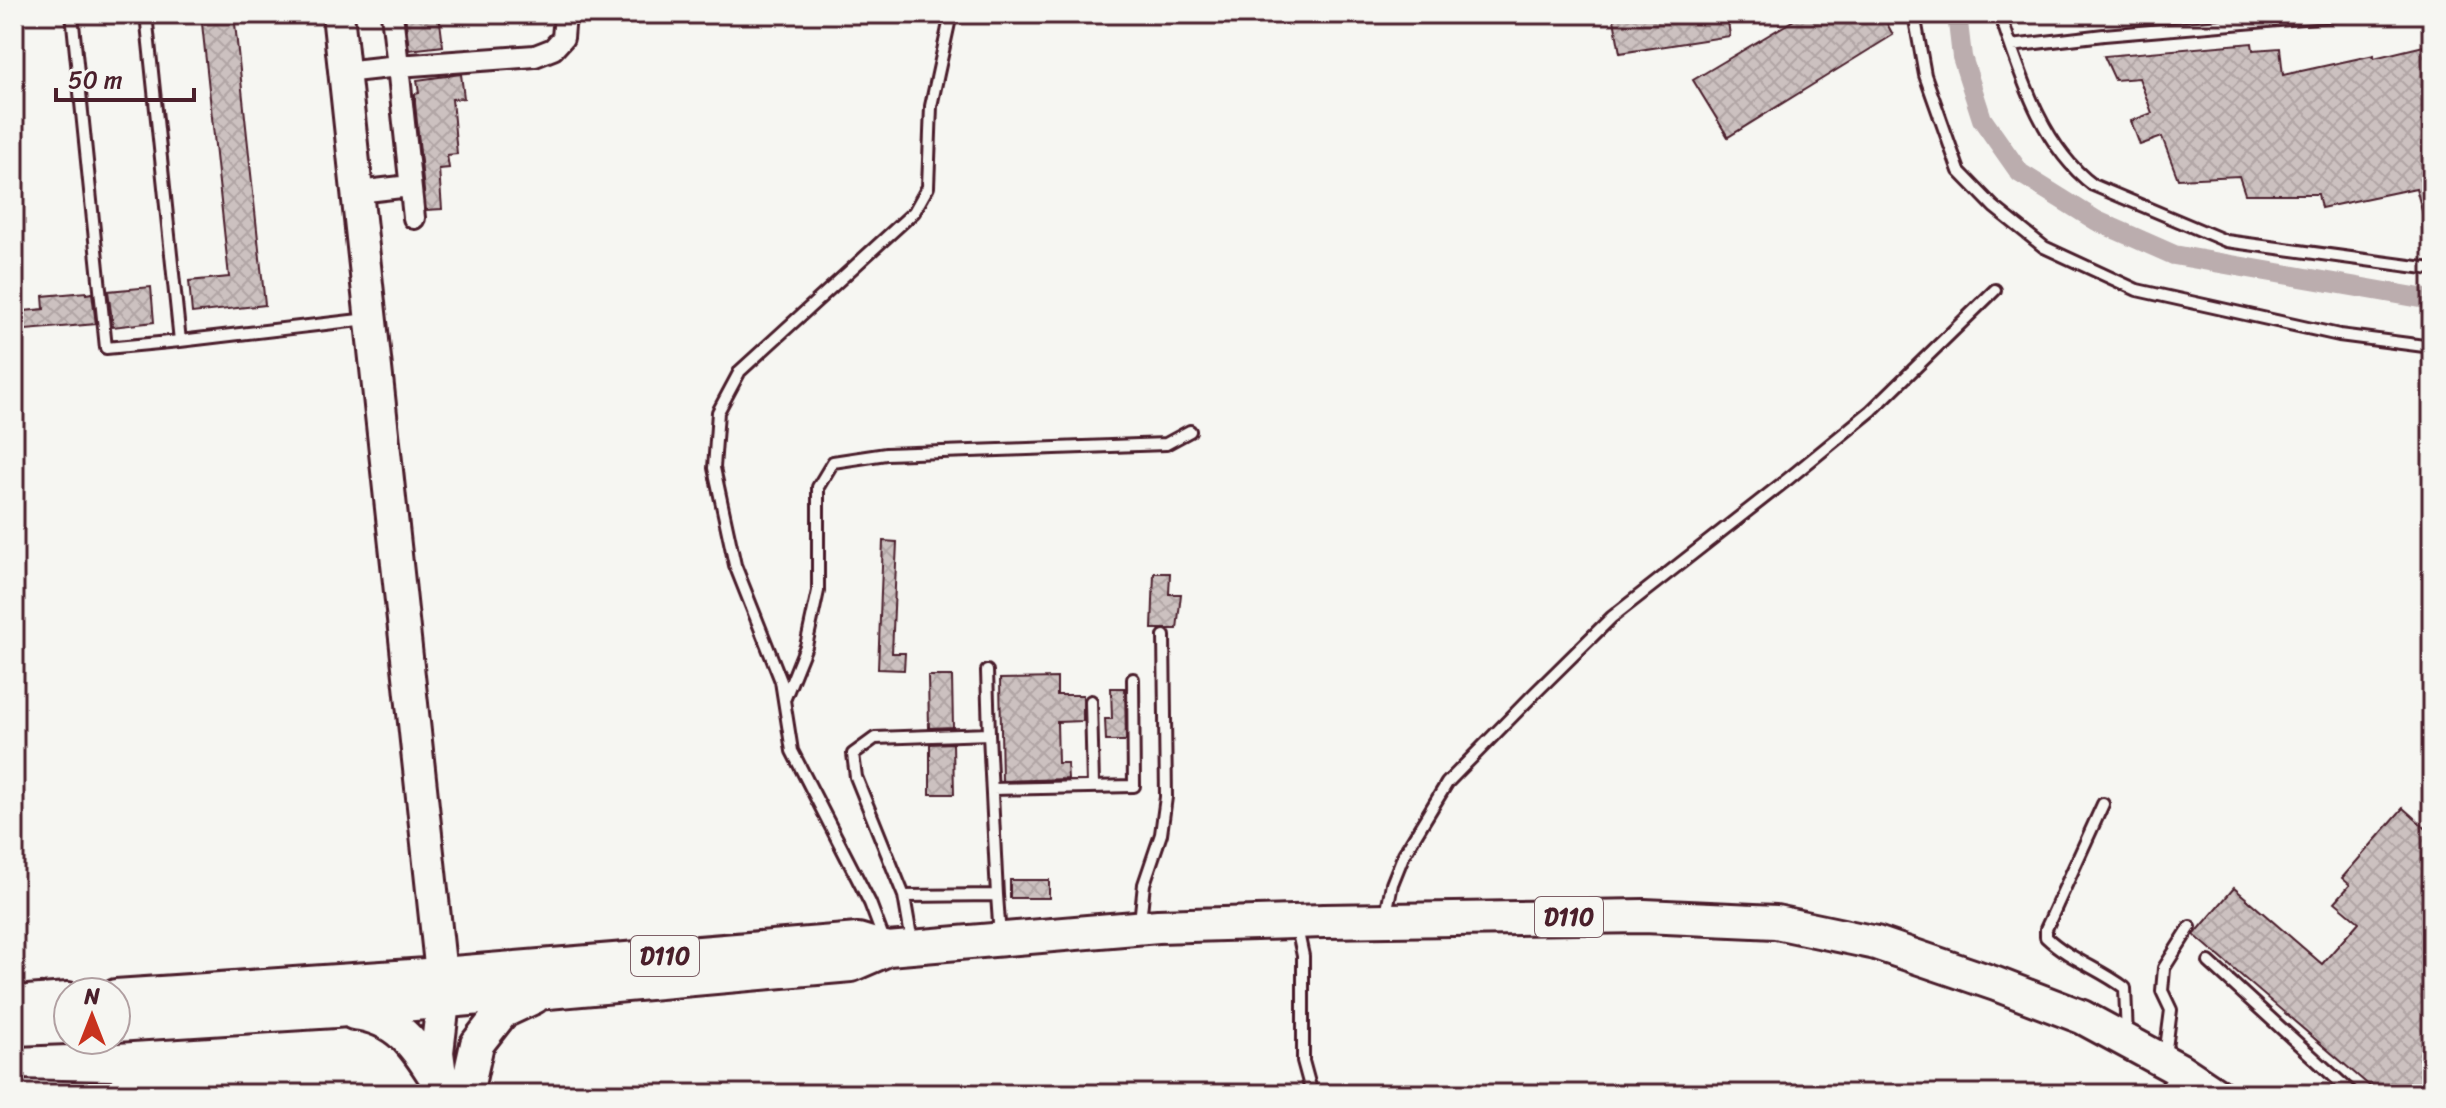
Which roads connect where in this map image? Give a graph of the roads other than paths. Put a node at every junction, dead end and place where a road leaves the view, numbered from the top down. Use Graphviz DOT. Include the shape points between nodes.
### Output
graph roads {
  1 [pos="72,14"];
  2 [pos="146,14"];
  3 [pos="338,14"];
  4 [pos="392,14"];
  5 [pos="565,14"];
  6 [pos="951,14"];
  7 [pos="1914,14"];
  8 [pos="2000,14"];
  9 [pos="2349,14"];
  10 [pos="2011,46"];
  11 [pos="398,66"];
  12 [pos="344,72"];
  13 [pos="410,186"];
  14 [pos="358,192"];
  15 [pos="414,218"];
  16 [pos="2432,269"];
  17 [pos="1995,290"];
  18 [pos="372,319"];
  19 [pos="180,341"];
  20 [pos="2432,347"];
  21 [pos="1190,431"];
  22 [pos="1164,636"];
  23 [pos="987,671"];
  24 [pos="1133,679"];
  25 [pos="785,700"];
  26 [pos="1091,701"];
  27 [pos="989,734"];
  28 [pos="1093,786"];
  29 [pos="992,789"];
  30 [pos="2103,804"];
  31 [pos="997,895"];
  32 [pos="904,896"];
  33 [pos="1385,920"];
  34 [pos="1296,922"];
  35 [pos="2190,927"];
  36 [pos="1139,928"];
  37 [pos="1000,939"];
  38 [pos="901,948"];
  39 [pos="2209,962"];
  40 [pos="442,988"];
  41 [pos="546,992"];
  42 [pos="132,996"];
  43 [pos="52,1000"];
  44 [pos="14,1003"];
  45 [pos="335,1011"];
  46 [pos="132,1024"];
  47 [pos="52,1028"];
  48 [pos="14,1029"];
  49 [pos="2127,1042"];
  50 [pos="2169,1076"];
  51 [pos="14,1086"];
  52 [pos="456,1088"];
  53 [pos="115,1094"];
  54 [pos="1312,1094"];
  55 [pos="2216,1094"];
  56 [pos="2353,1094"];
  1 -- 19 [label="lane" via="106,348"];
  2 -- 19 [label="lane"];
  3 -- 12 [label="main road"];
  4 -- 11 [label="street"];
  5 -- 11 [label="street" via="563,38 535,56"];
  6 -- 25 [label="lane" via="931,106 928,187 914,212 740,371 718,412 714,468 735,565"];
  7 -- 20 [label="lane" via="1925,75 1959,171 2044,247 2137,290 2339,335"];
  8 -- 10 [label="lane"];
  9 -- 10 [label="lane"];
  10 -- 16 [label="lane" via="2060,152 2093,185 2226,241"];
  11 -- 12 [label="street"];
  11 -- 13 [label="street"];
  12 -- 14 [label="main road"];
  13 -- 14 [label="street"];
  13 -- 15 [label="street"];
  14 -- 18 [label="main road"];
  17 -- 33 [label="lane" via="1871,411 1612,617 1447,783 1404,854"];
  18 -- 19 [label="lane"];
  18 -- 40 [label="main road"];
  21 -- 25 [label="lane" via="1166,444 886,454 833,462 818,487 818,591 806,646"];
  22 -- 36 [label="lane" via="1166,797"];
  23 -- 27 [label="lane"];
  24 -- 28 [label="lane" via="1134,786"];
  25 -- 38 [label="lane" via="792,751 870,903"];
  26 -- 28 [label="lane"];
  27 -- 29 [label="lane"];
  27 -- 32 [label="lane" via="875,738 853,754 856,777"];
  28 -- 29 [label="lane"];
  29 -- 31 [label="lane"];
  30 -- 49 [label="lane" via="2046,937 2125,988"];
  31 -- 32 [label="lane"];
  31 -- 37 [label="lane"];
  32 -- 38 [label="lane"];
  33 -- 34 [label="main road, D110"];
  33 -- 49 [label="main road, D110" via="1644,916 1776,922 1876,943 1996,984 2082,1017"];
  34 -- 36 [label="main road, D110"];
  34 -- 54 [label="lane" via="1303,956 1303,1061"];
  35 -- 50 [label="lane" via="2164,968 2162,991 2171,1010"];
  36 -- 37 [label="main road, D110"];
  37 -- 38 [label="main road, D110"];
  38 -- 40 [label="main road, D110" via="858,940"];
  38 -- 41 [label="main road, D110" via="851,965"];
  39 -- 56 [label="lane"];
  40 -- 41 [label="main road, D110"];
  40 -- 42 [label="main road, D110"];
  40 -- 45 [label="main road, D110"];
  40 -- 52 [label="main road" via="465,1051"];
  41 -- 52 [label="main road" via="502,1012 477,1044"];
  43 -- 44 [label="main road"];
  45 -- 46 [label="main road, D110"];
  45 -- 52 [label="main road" via="375,1015 402,1033"];
  47 -- 48 [label="main road"];
  49 -- 50 [label="main road, D110"];
  50 -- 55 [label="main road, D110"];
  51 -- 53 [label="lane" via="111,1088"];
}
